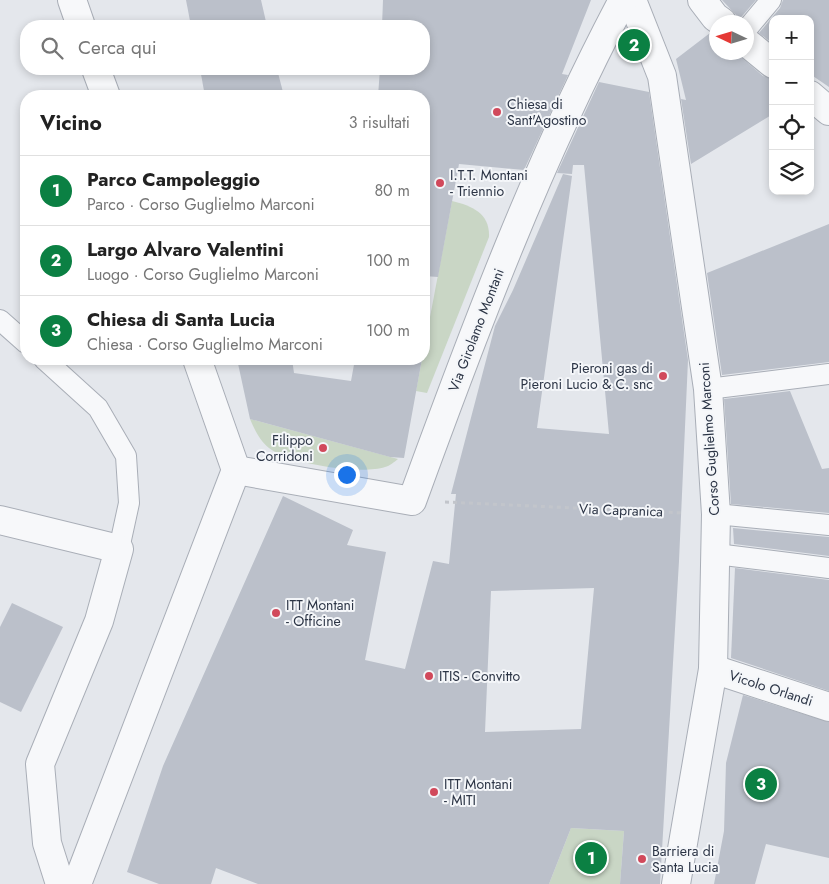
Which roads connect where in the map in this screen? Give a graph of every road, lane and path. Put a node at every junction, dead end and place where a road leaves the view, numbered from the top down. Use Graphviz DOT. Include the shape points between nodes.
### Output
graph roads {
  1 [pos="72,0"];
  2 [pos="623,0"];
  3 [pos="632,0"];
  4 [pos="702,0"];
  5 [pos="771,0"];
  6 [pos="713,15"];
  7 [pos="79,20"];
  8 [pos="754,20"];
  9 [pos="754,49"];
  10 [pos="769,61"];
  11 [pos="98,75"];
  12 [pos="104,90"];
  13 [pos="814,98"];
  14 [pos="829,111"];
  15 [pos="0,320"];
  16 [pos="20,338"];
  17 [pos="51,365"];
  18 [pos="199,365"];
  19 [pos="829,374"];
  20 [pos="708,389"];
  21 [pos="236,470"];
  22 [pos="412,501"];
  23 [pos="716,514"];
  24 [pos="0,520"];
  25 [pos="829,525"];
  26 [pos="119,549"];
  27 [pos="716,554"];
  28 [pos="829,568"];
  29 [pos="713,669"];
  30 [pos="829,707"];
  31 [pos="60,884"];
  32 [pos="77,884"];
  33 [pos="676,884"];
  1 -- 7 [label="street"];
  2 -- 22 [label="street, Via Girolamo Montani" via="584,74 479,317"];
  3 -- 20 [label="street, Corso Guglielmo Marconi" via="662,76"];
  4 -- 6 [label="street"];
  5 -- 8 [label="lane"];
  9 -- 10 [label="street"];
  11 -- 12 [label="street"];
  13 -- 14 [label="street"];
  15 -- 16 [label="lane"];
  17 -- 26 [label="lane" via="98,408 126,456 129,503"];
  18 -- 21 [label="street"];
  19 -- 20 [label="lane"];
  20 -- 23 [label="street, Corso Guglielmo Marconi"];
  21 -- 22 [label="street"];
  21 -- 32 [label="street"];
  22 -- 23 [label="path, Via Capranica"];
  23 -- 25 [label="lane"];
  23 -- 27 [label="street, Corso Guglielmo Marconi"];
  24 -- 26 [label="street"];
  26 -- 31 [label="street" via="99,621 40,764 47,843"];
  27 -- 28 [label="lane"];
  27 -- 29 [label="street, Corso Guglielmo Marconi"];
  29 -- 30 [label="street, Vicolo Orlandi"];
  29 -- 33 [label="street, Corso Guglielmo Marconi"];
}
